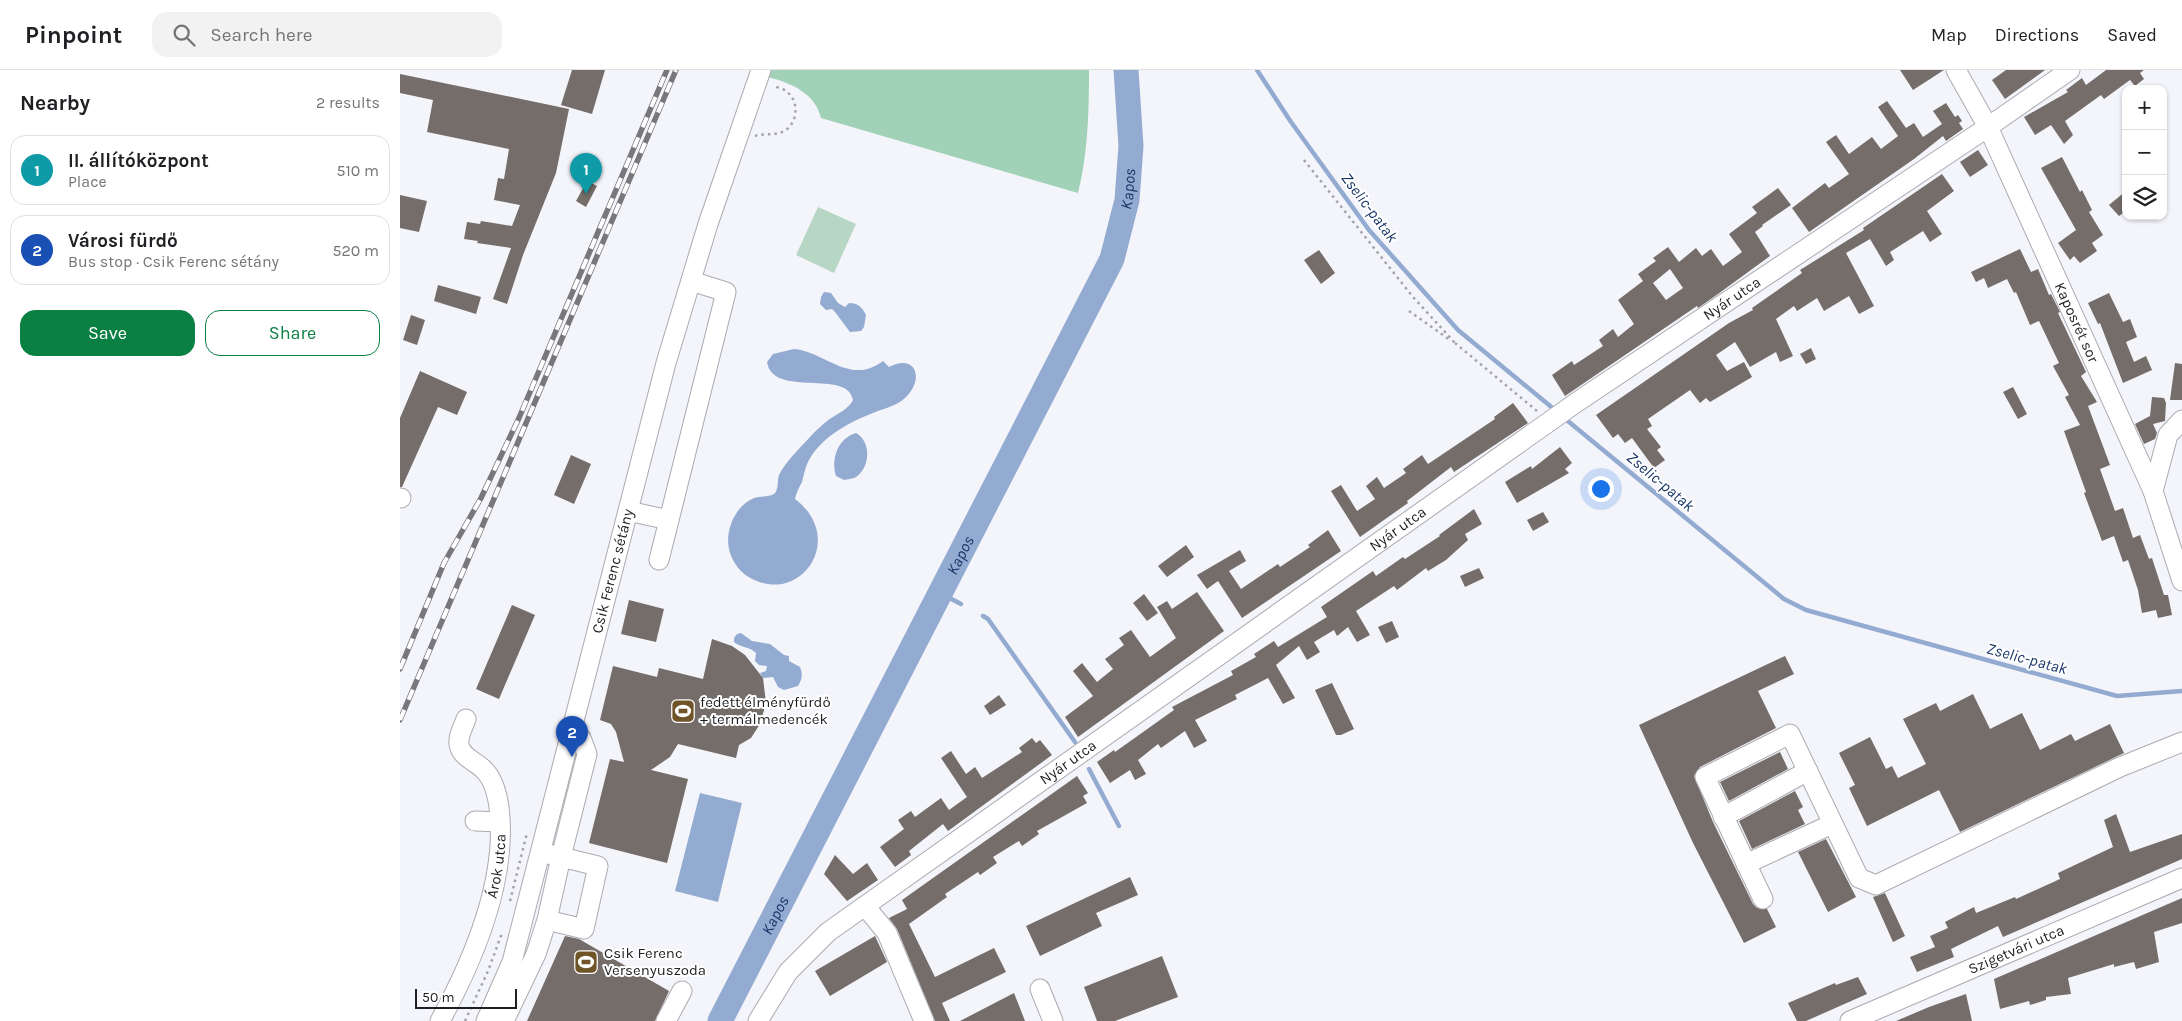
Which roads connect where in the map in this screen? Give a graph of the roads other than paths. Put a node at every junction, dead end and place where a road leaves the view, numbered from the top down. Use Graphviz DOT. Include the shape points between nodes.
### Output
graph roads {
  1 [pos="1956,70"];
  2 [pos="2070,70"];
  3 [pos="759,76"];
  4 [pos="1988,128"];
  5 [pos="691,281"];
  6 [pos="2182,420"];
  7 [pos="2154,491"];
  8 [pos="628,511"];
  9 [pos="669,520"];
  10 [pos="659,560"];
  11 [pos="2182,581"];
  12 [pos="466,719"];
  13 [pos="571,734"];
  14 [pos="2182,742"];
  15 [pos="1808,771"];
  16 [pos="1723,817"];
  17 [pos="475,821"];
  18 [pos="499,822"];
  19 [pos="1832,824"];
  20 [pos="540,852"];
  21 [pos="561,857"];
  22 [pos="1746,864"];
  23 [pos="2182,878"];
  24 [pos="1763,899"];
  25 [pos="865,906"];
  26 [pos="547,920"];
  27 [pos="1040,989"];
  28 [pos="682,990"];
  29 [pos="442,1020"];
  30 [pos="486,1021"];
  31 [pos="504,1021"];
  32 [pos="666,1021"];
  33 [pos="758,1021"];
  34 [pos="924,1021"];
  35 [pos="1053,1021"];
  36 [pos="1850,1021"];
  1 -- 4 [label="street, Kaposrét sor"];
  2 -- 4 [label="street, Nyár utca"];
  3 -- 5 [label="street, Csik Ferenc sétány"];
  4 -- 7 [label="street, Kaposrét sor"];
  4 -- 25 [label="street, Nyár utca" via="1577,402"];
  5 -- 8 [label="street, Csik Ferenc sétány"];
  5 -- 9 [label="street" via="726,292"];
  6 -- 7 [label="street" via="2168,435"];
  7 -- 11 [label="street, Kaposrét sor"];
  8 -- 9 [label="street"];
  8 -- 13 [label="street, Csik Ferenc sétány"];
  9 -- 10 [label="street"];
  12 -- 18 [label="street, Árok utca" via="460,734 460,748 491,780 497,796"];
  13 -- 20 [label="street, Csik Ferenc sétány"];
  13 -- 21 [label="street" via="581,738 587,754"];
  14 -- 19 [label="street" via="2120,767 1876,885 1859,878"];
  15 -- 16 [label="street"];
  15 -- 16 [label="street" via="1790,734 1705,777"];
  15 -- 19 [label="street"];
  16 -- 22 [label="street"];
  17 -- 18 [label="street"];
  18 -- 29 [label="street, Árok utca" via="499,853 489,905 471,958"];
  19 -- 22 [label="street"];
  20 -- 21 [label="street"];
  20 -- 30 [label="street, Csik Ferenc sétány" via="512,962"];
  21 -- 26 [label="street"];
  21 -- 26 [label="street" via="598,866 584,929"];
  22 -- 24 [label="street"];
  23 -- 36 [label="street, Szigetvári utca"];
  25 -- 33 [label="street, Nyár utca" via="828,932 788,972"];
  25 -- 34 [label="street" via="887,933"];
  26 -- 31 [label="street" via="536,954"];
  27 -- 35 [label="street"];
  28 -- 32 [label="street"];
}
